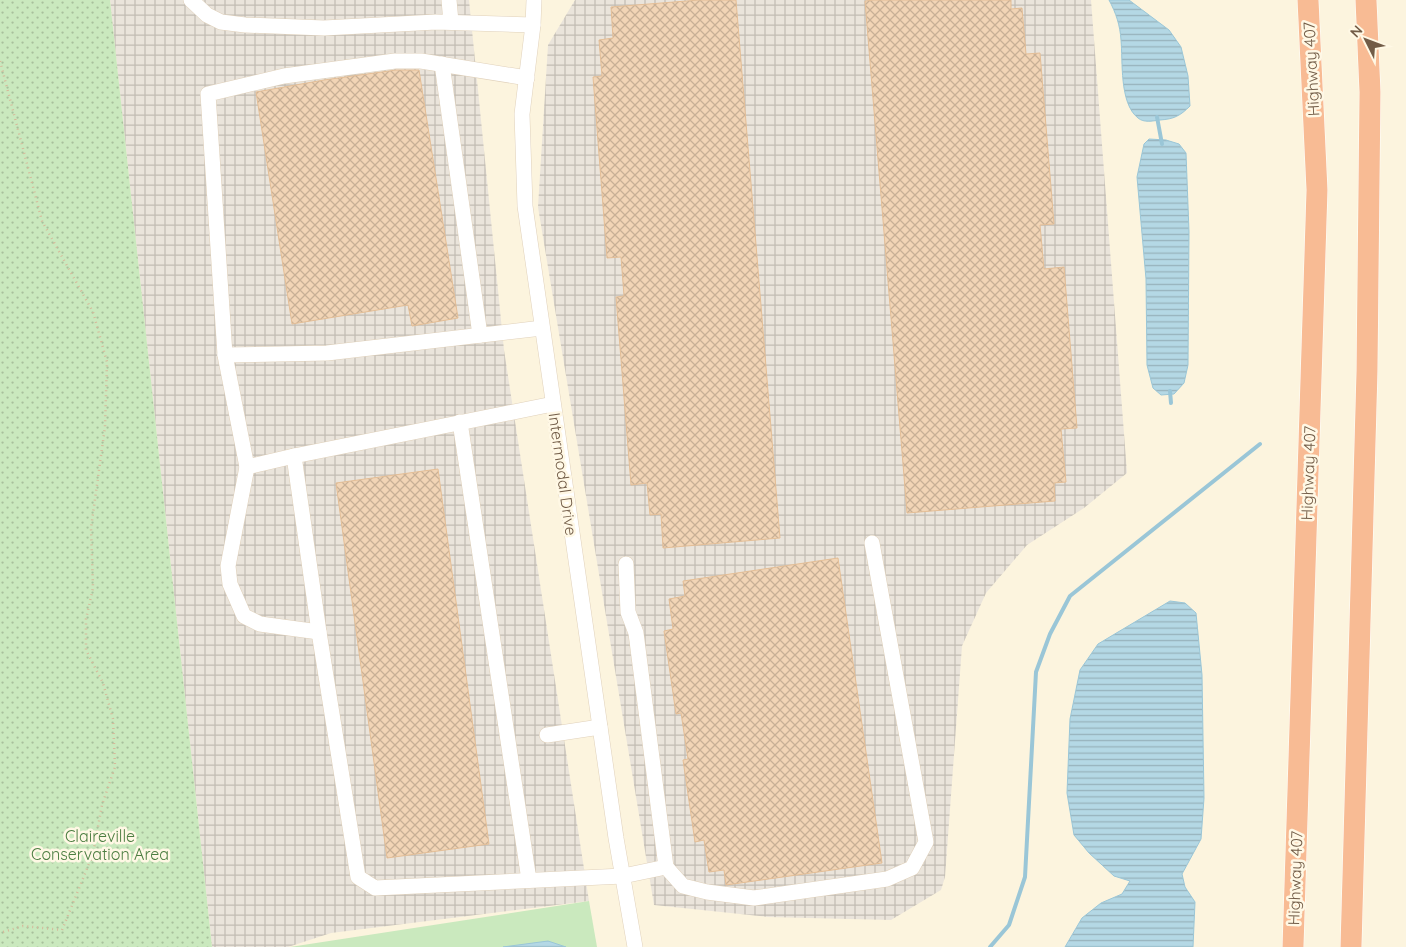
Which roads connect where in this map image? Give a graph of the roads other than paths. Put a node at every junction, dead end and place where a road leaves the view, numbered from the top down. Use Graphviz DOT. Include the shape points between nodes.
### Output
graph roads {
  1 [pos="191,0"];
  2 [pos="449,0"];
  3 [pos="534,0"];
  4 [pos="1308,0"];
  5 [pos="1366,0"];
  6 [pos="451,22"];
  7 [pos="533,25"];
  8 [pos="442,64"];
  9 [pos="527,78"];
  10 [pos="542,328"];
  11 [pos="480,335"];
  12 [pos="225,355"];
  13 [pos="553,404"];
  14 [pos="460,422"];
  15 [pos="294,456"];
  16 [pos="247,467"];
  17 [pos="872,543"];
  18 [pos="626,564"];
  19 [pos="319,632"];
  20 [pos="600,727"];
  21 [pos="546,735"];
  22 [pos="666,867"];
  23 [pos="623,876"];
  24 [pos="529,880"];
  25 [pos="635,947"];
  26 [pos="1293,947"];
  27 [pos="1351,947"];
  1 -- 6 [label="street" via="207,15 221,22 324,28"];
  2 -- 6 [label="street"];
  3 -- 7 [label="street, Intermodal Drive"];
  4 -- 26 [label="highway, Highway 407" via="1317,190"];
  5 -- 27 [label="highway" via="1370,92 1367,371"];
  6 -- 7 [label="street"];
  7 -- 9 [label="street, Intermodal Drive"];
  8 -- 9 [label="street"];
  8 -- 11 [label="street"];
  8 -- 12 [label="street" via="395,61 284,76 208,94"];
  9 -- 10 [label="street, Intermodal Drive" via="522,114 525,206"];
  10 -- 11 [label="street"];
  10 -- 13 [label="street, Intermodal Drive"];
  11 -- 12 [label="street" via="327,353"];
  12 -- 16 [label="street"];
  13 -- 14 [label="street"];
  13 -- 20 [label="street, Intermodal Drive"];
  14 -- 15 [label="street"];
  14 -- 24 [label="street"];
  15 -- 16 [label="street"];
  15 -- 19 [label="street"];
  16 -- 19 [label="street" via="228,566 230,584 244,616 260,624"];
  17 -- 22 [label="street" via="926,842 912,868 887,879 754,898 683,886"];
  18 -- 22 [label="street" via="628,612 636,633"];
  19 -- 24 [label="street" via="358,877 375,888"];
  20 -- 21 [label="street"];
  20 -- 23 [label="street, Intermodal Drive"];
  22 -- 23 [label="street"];
  23 -- 24 [label="street"];
  23 -- 25 [label="street, Intermodal Drive"];
}
